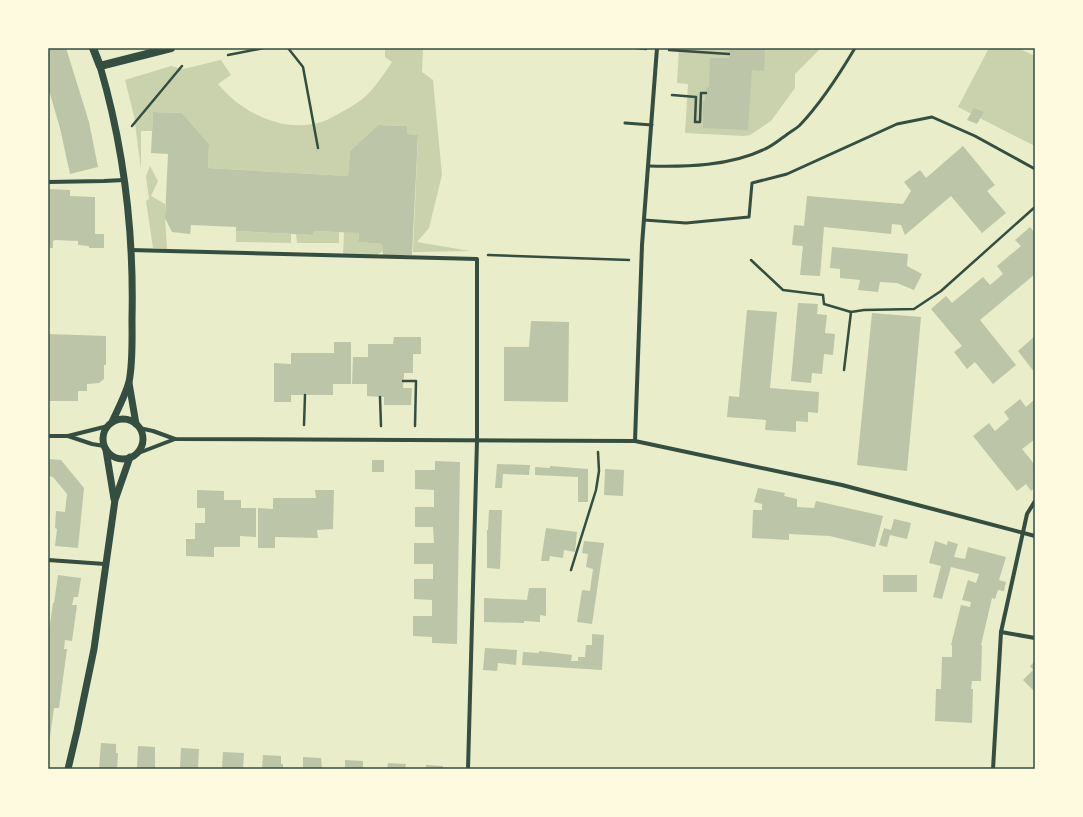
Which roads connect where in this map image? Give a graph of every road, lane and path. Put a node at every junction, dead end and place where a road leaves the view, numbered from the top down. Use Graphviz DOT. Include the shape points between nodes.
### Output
graph roads {
  1 [pos="93,48"];
  2 [pos="170,48"];
  3 [pos="264,48"];
  4 [pos="288,48"];
  5 [pos="657,48"];
  6 [pos="855,48"];
  7 [pos="674,51"];
  8 [pos="729,54"];
  9 [pos="228,55"];
  10 [pos="100,66"];
  11 [pos="182,66"];
  12 [pos="706,93"];
  13 [pos="672,95"];
  14 [pos="625,123"];
  15 [pos="652,125"];
  16 [pos="132,126"];
  17 [pos="318,148"];
  18 [pos="648,166"];
  19 [pos="1035,169"];
  20 [pos="125,180"];
  21 [pos="48,182"];
  22 [pos="1035,208"];
  23 [pos="644,220"];
  24 [pos="130,250"];
  25 [pos="477,259"];
  26 [pos="752,260"];
  27 [pos="642,261"];
  28 [pos="851,312"];
  29 [pos="844,370"];
  30 [pos="404,381"];
  31 [pos="128,383"];
  32 [pos="305,395"];
  33 [pos="380,397"];
  34 [pos="110,424"];
  35 [pos="304,425"];
  36 [pos="137,426"];
  37 [pos="381,426"];
  38 [pos="415,426"];
  39 [pos="48,436"];
  40 [pos="68,436"];
  41 [pos="175,439"];
  42 [pos="477,440"];
  43 [pos="597,441"];
  44 [pos="635,441"];
  45 [pos="105,448"];
  46 [pos="133,455"];
  47 [pos="115,500"];
  48 [pos="1035,501"];
  49 [pos="1023,533"];
  50 [pos="1035,536"];
  51 [pos="48,560"];
  52 [pos="105,564"];
  53 [pos="571,570"];
  54 [pos="1001,632"];
  55 [pos="1035,638"];
  56 [pos="68,769"];
  57 [pos="468,769"];
  58 [pos="993,769"];
  1 -- 10 [label="main road"];
  2 -- 10 [label="main road"];
  3 -- 9 [label="path"];
  4 -- 17 [label="path" via="303,67"];
  5 -- 15 [label="street"];
  6 -- 18 [label="lane" via="809,115 799,126 766,148 721,162 682,167"];
  7 -- 8 [label="path"];
  10 -- 20 [label="street" via="116,128"];
  11 -- 16 [label="path"];
  12 -- 13 [label="path" via="701,93 700,122 695,122 696,97"];
  14 -- 15 [label="lane"];
  15 -- 18 [label="street"];
  18 -- 23 [label="street"];
  19 -- 23 [label="lane" via="976,136 932,117 897,124 787,174 752,183 748,217 686,223"];
  20 -- 21 [label="street"];
  20 -- 24 [label="street"];
  22 -- 28 [label="path" via="941,291 914,309"];
  23 -- 27 [label="street"];
  24 -- 25 [label="street"];
  24 -- 31 [label="street" via="132,354"];
  25 -- 27 [label="path" via="486,255"];
  25 -- 42 [label="street"];
  26 -- 28 [label="path" via="783,290 823,295 824,304"];
  27 -- 44 [label="street"];
  28 -- 29 [label="path"];
  30 -- 38 [label="path" via="416,381"];
  31 -- 34 [label="street"];
  31 -- 36 [label="street"];
  32 -- 35 [label="path"];
  33 -- 37 [label="path"];
  34 -- 36 [label="street" via="125,419"];
  34 -- 40 [label="street"];
  34 -- 45 [label="street" via="104,431"];
  36 -- 41 [label="street"];
  36 -- 46 [label="street" via="142,442 140,449"];
  39 -- 40 [label="street"];
  40 -- 45 [label="street"];
  41 -- 42 [label="street"];
  41 -- 46 [label="street"];
  42 -- 43 [label="street"];
  42 -- 57 [label="street"];
  43 -- 44 [label="street"];
  43 -- 53 [label="path" via="599,471 596,490"];
  44 -- 49 [label="street" via="842,485"];
  45 -- 46 [label="street" via="116,458 123,459"];
  45 -- 47 [label="street"];
  46 -- 47 [label="street"];
  47 -- 52 [label="street"];
  48 -- 49 [label="street" via="1027,514"];
  49 -- 50 [label="street"];
  49 -- 54 [label="street"];
  51 -- 52 [label="street"];
  52 -- 56 [label="street" via="94,649"];
  54 -- 55 [label="street"];
  54 -- 58 [label="street"];
}
